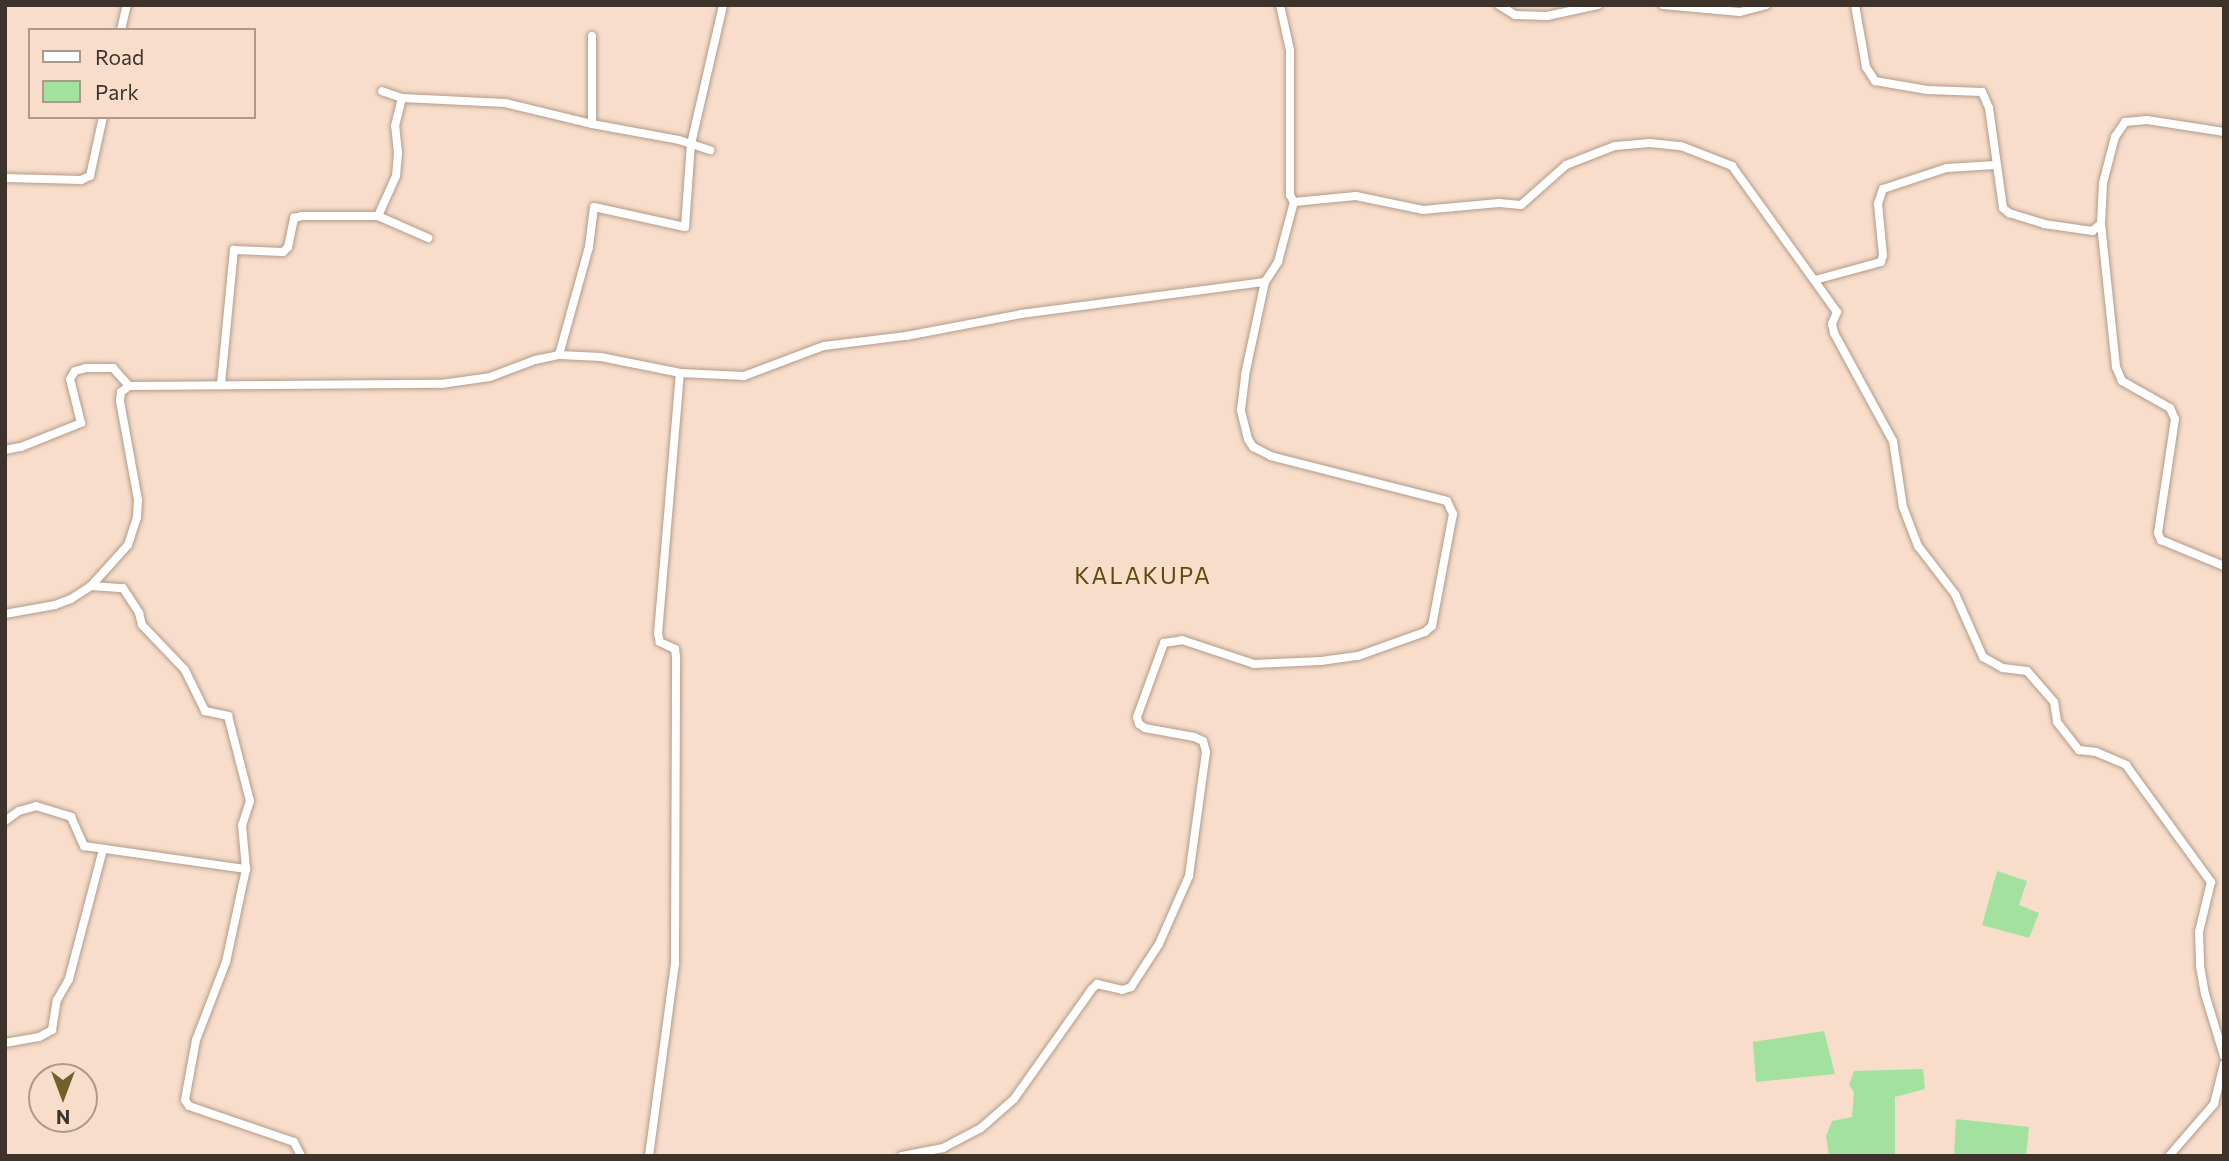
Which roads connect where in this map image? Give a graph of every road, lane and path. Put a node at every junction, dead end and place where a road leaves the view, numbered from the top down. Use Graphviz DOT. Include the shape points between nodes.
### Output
graph roads {
  1 [pos="127,5"];
  2 [pos="723,5"];
  3 [pos="1280,5"];
  4 [pos="1499,5"];
  5 [pos="1598,5"];
  6 [pos="1663,5"];
  7 [pos="1766,5"];
  8 [pos="1855,5"];
  9 [pos="1587,6"];
  10 [pos="121,28"];
  11 [pos="592,36"];
  12 [pos="382,91"];
  13 [pos="402,98"];
  14 [pos="103,119"];
  15 [pos="592,124"];
  16 [pos="2224,132"];
  17 [pos="691,144"];
  18 [pos="710,150"];
  19 [pos="1995,165"];
  20 [pos="5,178"];
  21 [pos="1294,202"];
  22 [pos="378,216"];
  23 [pos="2101,225"];
  24 [pos="428,238"];
  25 [pos="1815,280"];
  26 [pos="1265,282"];
  27 [pos="559,355"];
  28 [pos="680,373"];
  29 [pos="221,384"];
  30 [pos="129,386"];
  31 [pos="5,450"];
  32 [pos="2224,566"];
  33 [pos="91,586"];
  34 [pos="5,614"];
  35 [pos="5,821"];
  36 [pos="103,849"];
  37 [pos="246,869"];
  38 [pos="5,1043"];
  39 [pos="2224,1056"];
  40 [pos="2224,1064"];
  41 [pos="301,1156"];
  42 [pos="649,1156"];
  43 [pos="902,1156"];
  44 [pos="2169,1156"];
  1 -- 10 [label="street"];
  2 -- 17 [label="street"];
  3 -- 21 [label="street" via="1290,50 1290,195"];
  4 -- 9 [label="street" via="1515,15 1547,16"];
  5 -- 9 [label="street"];
  6 -- 7 [label="street" via="1740,12"];
  8 -- 19 [label="street" via="1866,67 1875,81 1927,90 1982,92 1989,108"];
  11 -- 15 [label="street"];
  12 -- 13 [label="street"];
  13 -- 15 [label="street" via="505,103"];
  13 -- 22 [label="street" via="395,126 396,176"];
  14 -- 20 [label="street" via="90,176 81,180"];
  15 -- 17 [label="street"];
  16 -- 23 [label="street" via="2147,120 2125,122 2115,137 2103,183"];
  17 -- 18 [label="street"];
  17 -- 27 [label="street" via="685,227 594,207 589,247"];
  19 -- 23 [label="street" via="2003,208 2009,213 2044,225 2092,231"];
  19 -- 25 [label="street" via="1947,168 1883,189 1878,204 1881,262"];
  21 -- 25 [label="street" via="1356,195 1423,210 1499,202 1521,205 1566,165 1615,146 1681,146 1732,166"];
  21 -- 26 [label="street" via="1278,262"];
  22 -- 24 [label="street"];
  22 -- 29 [label="street" via="302,216 294,218 283,252 234,250"];
  23 -- 32 [label="street" via="2116,367 2122,381 2170,408 2175,419 2158,533 2161,540"];
  25 -- 39 [label="street" via="1838,312 1832,324 1834,333 1893,441 1903,507 1918,546 1955,594 1983,657 2003,668 2028,671 2054,702 2057,722 2079,750 2126,765 2211,882 2199,932 2200,966"];
  26 -- 28 [label="street" via="824,346 744,376"];
  26 -- 43 [label="street" via="1241,410 1248,439 1271,456 1447,501 1453,514 1432,625 1426,632 1358,656 1321,661 1254,664 1182,640 1164,643 1137,717 1139,724 1194,737 1203,741 1206,752 1189,876 1159,944 1132,987 1122,990 1097,984 1092,989 1014,1099 981,1128 943,1148"];
  27 -- 28 [label="street" via="601,357"];
  27 -- 29 [label="street" via="490,377 441,384"];
  28 -- 42 [label="street" via="658,634 660,642 675,649 676,657 675,963"];
  29 -- 30 [label="street"];
  30 -- 31 [label="street" via="113,368 75,371 70,379 80,423"];
  30 -- 33 [label="street" via="121,392 120,401 138,500 137,518 128,545"];
  33 -- 34 [label="street" via="55,605"];
  33 -- 37 [label="street" via="123,588 142,625 185,670 205,711 228,716 250,801 242,825"];
  35 -- 36 [label="street" via="36,806 66,815 73,820 81,845"];
  36 -- 37 [label="street"];
  36 -- 38 [label="street" via="52,1030 39,1038"];
  37 -- 41 [label="street" via="226,962 196,1041 185,1100 189,1106 294,1142"];
  40 -- 44 [label="street" via="2214,1104"];
}
